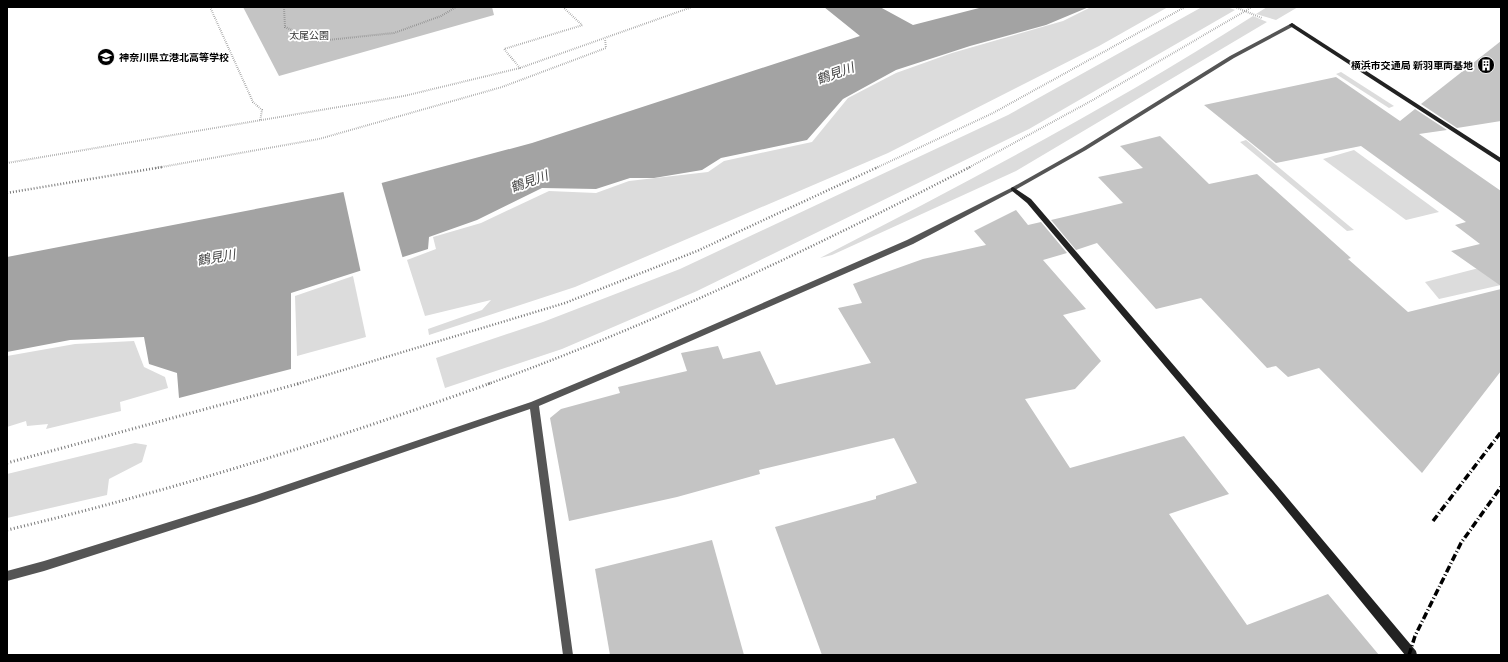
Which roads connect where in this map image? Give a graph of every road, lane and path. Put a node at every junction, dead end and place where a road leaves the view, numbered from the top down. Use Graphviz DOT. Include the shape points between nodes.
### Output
graph roads {
  1 [pos="210,7"];
  2 [pos="284,7"];
  3 [pos="456,7"];
  4 [pos="563,7"];
  5 [pos="692,7"];
  6 [pos="1185,7"];
  7 [pos="1235,7"];
  8 [pos="1252,7"];
  9 [pos="1246,11"];
  10 [pos="1254,14"];
  11 [pos="605,39"];
  12 [pos="520,68"];
  13 [pos="260,121"];
  14 [pos="1501,161"];
  15 [pos="7,163"];
  16 [pos="1013,189"];
  17 [pos="7,192"];
  18 [pos="534,404"];
  19 [pos="7,463"];
  20 [pos="7,530"];
  21 [pos="7,576"];
  22 [pos="568,655"];
  23 [pos="1412,655"];
  1 -- 13 [label="path" via="253,102 262,110"];
  2 -- 3 [label="path" via="285,27 318,41 394,33 441,16"];
  4 -- 12 [label="path" via="583,25 504,49"];
  5 -- 11 [label="path"];
  6 -- 19 [label="path" via="993,113 697,251 565,303 333,374"];
  7 -- 9 [label="path"];
  8 -- 9 [label="path"];
  9 -- 10 [label="path"];
  9 -- 20 [label="path" via="1064,117 866,220 707,296 592,345 472,390 345,433 156,492"];
  11 -- 12 [label="path"];
  11 -- 17 [label="path" via="606,48 510,84 364,127 271,148"];
  12 -- 13 [label="path" via="404,96"];
  13 -- 15 [label="path"];
  14 -- 16 [label="street" via="1292,25"];
  16 -- 18 [label="street" via="910,242"];
  16 -- 23 [label="street" via="1029,201"];
  18 -- 21 [label="street" via="256,499"];
  18 -- 22 [label="street"];
}
